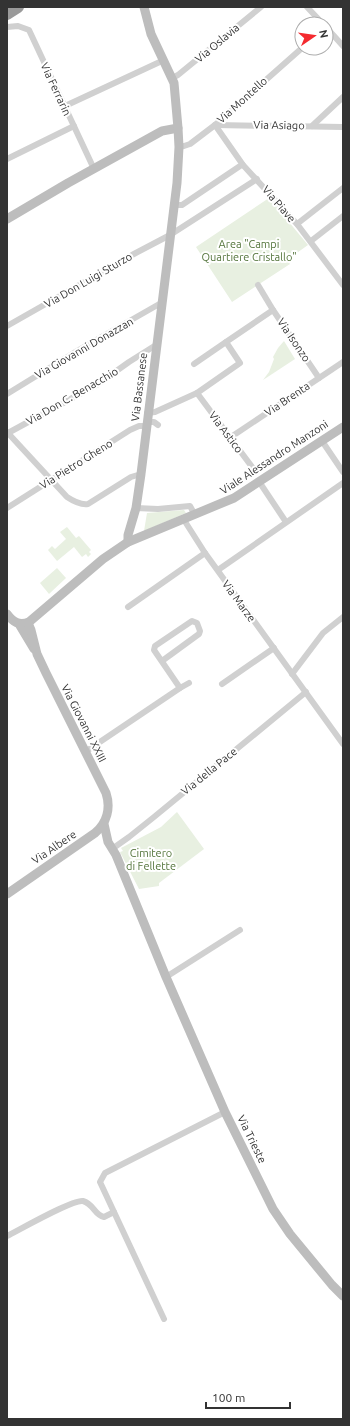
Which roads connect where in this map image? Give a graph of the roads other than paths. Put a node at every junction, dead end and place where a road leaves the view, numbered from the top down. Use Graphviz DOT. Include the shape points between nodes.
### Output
graph roads {
  1 [pos="18,7"];
  2 [pos="144,7"];
  3 [pos="261,7"];
  4 [pos="307,7"];
  5 [pos="7,14"];
  6 [pos="315,16"];
  7 [pos="7,27"];
  8 [pos="334,36"];
  9 [pos="343,46"];
  10 [pos="294,55"];
  11 [pos="164,60"];
  12 [pos="172,78"];
  13 [pos="343,97"];
  14 [pos="64,106"];
  15 [pos="215,125"];
  16 [pos="74,126"];
  17 [pos="312,126"];
  18 [pos="343,127"];
  19 [pos="178,128"];
  20 [pos="179,147"];
  21 [pos="7,159"];
  22 [pos="243,165"];
  23 [pos="94,169"];
  24 [pos="257,179"];
  25 [pos="343,188"];
  26 [pos="174,205"];
  27 [pos="343,216"];
  28 [pos="7,219"];
  29 [pos="297,224"];
  30 [pos="170,235"];
  31 [pos="311,241"];
  32 [pos="258,285"];
  33 [pos="343,285"];
  34 [pos="161,303"];
  35 [pos="273,310"];
  36 [pos="7,326"];
  37 [pos="226,342"];
  38 [pos="156,345"];
  39 [pos="343,362"];
  40 [pos="194,364"];
  41 [pos="319,378"];
  42 [pos="197,393"];
  43 [pos="7,394"];
  44 [pos="147,420"];
  45 [pos="158,425"];
  46 [pos="343,427"];
  47 [pos="7,433"];
  48 [pos="231,437"];
  49 [pos="322,441"];
  50 [pos="255,471"];
  51 [pos="343,472"];
  52 [pos="141,474"];
  53 [pos="52,479"];
  54 [pos="260,483"];
  55 [pos="343,483"];
  56 [pos="7,508"];
  57 [pos="136,508"];
  58 [pos="195,515"];
  59 [pos="184,520"];
  60 [pos="286,522"];
  61 [pos="128,542"];
  62 [pos="205,553"];
  63 [pos="218,570"];
  64 [pos="128,607"];
  65 [pos="43,611"];
  66 [pos="7,614"];
  67 [pos="343,617"];
  68 [pos="24,623"];
  69 [pos="34,643"];
  70 [pos="274,648"];
  71 [pos="37,654"];
  72 [pos="162,661"];
  73 [pos="292,674"];
  74 [pos="189,683"];
  75 [pos="222,684"];
  76 [pos="180,688"];
  77 [pos="306,692"];
  78 [pos="343,744"];
  79 [pos="85,752"];
  80 [pos="108,813"];
  81 [pos="104,824"];
  82 [pos="95,833"];
  83 [pos="110,845"];
  84 [pos="7,894"];
  85 [pos="240,930"];
  86 [pos="166,977"];
  87 [pos="225,1112"];
  88 [pos="114,1212"];
  89 [pos="7,1236"];
  90 [pos="343,1296"];
  91 [pos="164,1319"];
  1 -- 5 [label="highway"];
  2 -- 11 [label="street, Via Bassanese" via="151,34"];
  3 -- 12 [label="street, Via Oslavia"];
  4 -- 6 [label="street"];
  7 -- 14 [label="street, Via Ferrarin" via="18,26 29,30"];
  8 -- 9 [label="street"];
  10 -- 15 [label="street, Via Montello"];
  11 -- 12 [label="street, Via Bassanese"];
  11 -- 14 [label="street"];
  12 -- 19 [label="street, Via Bassanese"];
  13 -- 17 [label="street"];
  14 -- 16 [label="street, Via Ferrarin"];
  15 -- 17 [label="street, Via Asiago"];
  15 -- 20 [label="street, Via Montello" via="190,144"];
  15 -- 22 [label="street, Via Piave"];
  16 -- 21 [label="street"];
  16 -- 23 [label="street, Via Ferrarin"];
  17 -- 18 [label="street, Via Asiago"];
  19 -- 20 [label="street, Via Bassanese"];
  19 -- 23 [label="street" via="162,131"];
  20 -- 26 [label="street, Via Bassanese"];
  22 -- 24 [label="street, Via Piave"];
  22 -- 26 [label="street" via="182,206"];
  23 -- 28 [label="street"];
  24 -- 29 [label="street, Via Piave"];
  24 -- 30 [label="street"];
  25 -- 29 [label="street"];
  26 -- 30 [label="street, Via Bassanese"];
  27 -- 31 [label="street"];
  29 -- 31 [label="street, Via Piave"];
  30 -- 34 [label="street, Via Bassanese"];
  30 -- 36 [label="street, Via Don Luigi Sturzo"];
  31 -- 33 [label="street, Via Piave"];
  32 -- 35 [label="street, Via Isonzo"];
  34 -- 38 [label="street, Via Bassanese"];
  34 -- 43 [label="street, Via Giovanni Donazzan"];
  35 -- 37 [label="street, Via Isonzo"];
  35 -- 41 [label="street, Via Isonzo"];
  37 -- 40 [label="street, Via Isonzo"];
  37 -- 42 [label="street" via="240,363"];
  38 -- 44 [label="street, Via Bassanese"];
  38 -- 47 [label="street, Via Don C. Benacchio" via="98,384"];
  39 -- 41 [label="street, Via Brenta"];
  41 -- 48 [label="street, Via Brenta"];
  42 -- 44 [label="street" via="156,412"];
  42 -- 48 [label="street, Via Astico"];
  44 -- 45 [label="street"];
  44 -- 52 [label="street, Via Bassanese"];
  44 -- 53 [label="street, Via Pietro Gheno"];
  46 -- 49 [label="street, Viale Alessandro Manzoni"];
  47 -- 53 [label="street"];
  48 -- 50 [label="street, Via Astico"];
  49 -- 51 [label="street"];
  49 -- 54 [label="street, Viale Alessandro Manzoni"];
  52 -- 53 [label="street" via="131,477 88,504 67,497"];
  52 -- 57 [label="street, Via Bassanese"];
  53 -- 56 [label="street, Via Pietro Gheno"];
  54 -- 58 [label="street, Viale Alessandro Manzoni"];
  54 -- 60 [label="street"];
  55 -- 60 [label="street"];
  57 -- 58 [label="street" via="190,506"];
  57 -- 61 [label="street, Via Bassanese"];
  58 -- 59 [label="street, Viale Alessandro Manzoni"];
  59 -- 61 [label="street, Viale Alessandro Manzoni"];
  59 -- 62 [label="street, Via Marze"];
  60 -- 63 [label="street"];
  61 -- 65 [label="street, Via Giovanni XXIII" via="103,559"];
  62 -- 63 [label="street, Via Marze"];
  62 -- 64 [label="street"];
  63 -- 70 [label="street, Via Marze"];
  65 -- 68 [label="street, Via Giovanni XXIII"];
  65 -- 69 [label="street, Via Giovanni XXIII" via="37,624"];
  66 -- 68 [label="street" via="12,621"];
  67 -- 73 [label="street" via="323,633"];
  68 -- 69 [label="street, Via Giovanni XXIII" via="31,630"];
  68 -- 71 [label="street" via="26,637"];
  69 -- 71 [label="street, Via Giovanni XXIII"];
  70 -- 73 [label="street, Via Marze"];
  70 -- 75 [label="street"];
  71 -- 79 [label="street, Via Giovanni XXIII"];
  72 -- 72 [label="street" via="199,634 197,623 192,621 155,646 154,650"];
  72 -- 76 [label="street"];
  73 -- 77 [label="street, Via Marze"];
  74 -- 76 [label="street"];
  76 -- 79 [label="street"];
  77 -- 78 [label="street, Via Marze"];
  77 -- 83 [label="street, Via della Pace" via="129,837"];
  79 -- 80 [label="street, Via Giovanni XXIII" via="106,793"];
  80 -- 81 [label="street, Via Albere"];
  81 -- 82 [label="street, Via Albere"];
  81 -- 83 [label="street, Via Trieste"];
  82 -- 83 [label="street"];
  82 -- 84 [label="street, Via Albere"];
  83 -- 86 [label="street, Via Trieste"];
  85 -- 86 [label="street"];
  86 -- 87 [label="street, Via Trieste"];
  87 -- 88 [label="street" via="105,1173 100,1182"];
  87 -- 90 [label="street, Via Trieste" via="280,1222"];
  88 -- 89 [label="street" via="104,1218 90,1203 80,1201"];
  88 -- 91 [label="street"];
}
